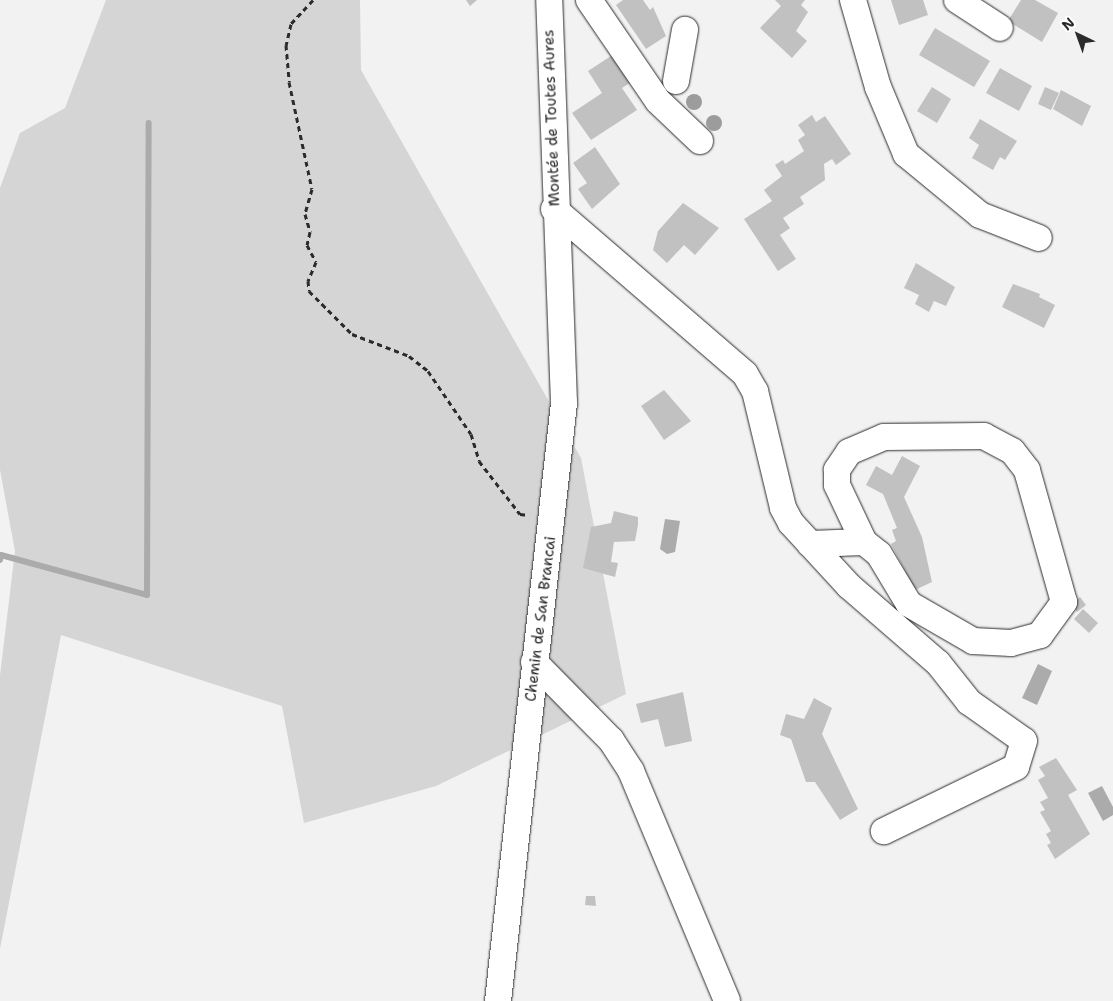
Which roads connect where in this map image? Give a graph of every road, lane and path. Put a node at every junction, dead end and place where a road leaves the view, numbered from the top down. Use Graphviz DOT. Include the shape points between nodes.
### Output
graph roads {
  1 [pos="313,0"];
  2 [pos="549,0"];
  3 [pos="589,0"];
  4 [pos="853,0"];
  5 [pos="957,0"];
  6 [pos="1000,28"];
  7 [pos="685,30"];
  8 [pos="676,81"];
  9 [pos="700,141"];
  10 [pos="554,209"];
  11 [pos="557,236"];
  12 [pos="1039,238"];
  13 [pos="556,494"];
  14 [pos="864,542"];
  15 [pos="810,544"];
  16 [pos="534,662"];
  17 [pos="884,831"];
  18 [pos="498,1001"];
  19 [pos="727,1001"];
  1 -- 13 [label="path" via="292,24 286,45 289,82 312,189 305,214 310,232 307,244 316,262 308,290 352,334 409,356 428,371 471,434 479,461 520,514 528,516"];
  2 -- 10 [label="street, Montée de Toutes Aures"];
  3 -- 9 [label="street" via="664,108"];
  4 -- 12 [label="street" via="878,87 906,154 980,215"];
  5 -- 6 [label="street"];
  7 -- 8 [label="street"];
  10 -- 11 [label="street, Montée de Toutes Aures"];
  10 -- 15 [label="street" via="745,374 762,414 783,508"];
  11 -- 13 [label="street, Chemin de San Brancai" via="566,367"];
  13 -- 16 [label="street, Chemin de San Brancai"];
  14 -- 14 [label="street" via="879,554 909,604 973,641 1011,643 1040,635 1064,602 1027,470 1012,451 984,436 884,437 848,452 837,470 837,485"];
  14 -- 15 [label="street"];
  15 -- 17 [label="street" via="849,586 925,650 977,710 1024,741 1016,767"];
  16 -- 18 [label="street, Chemin de San Brancai"];
  16 -- 19 [label="street" via="611,740 631,771"];
}
